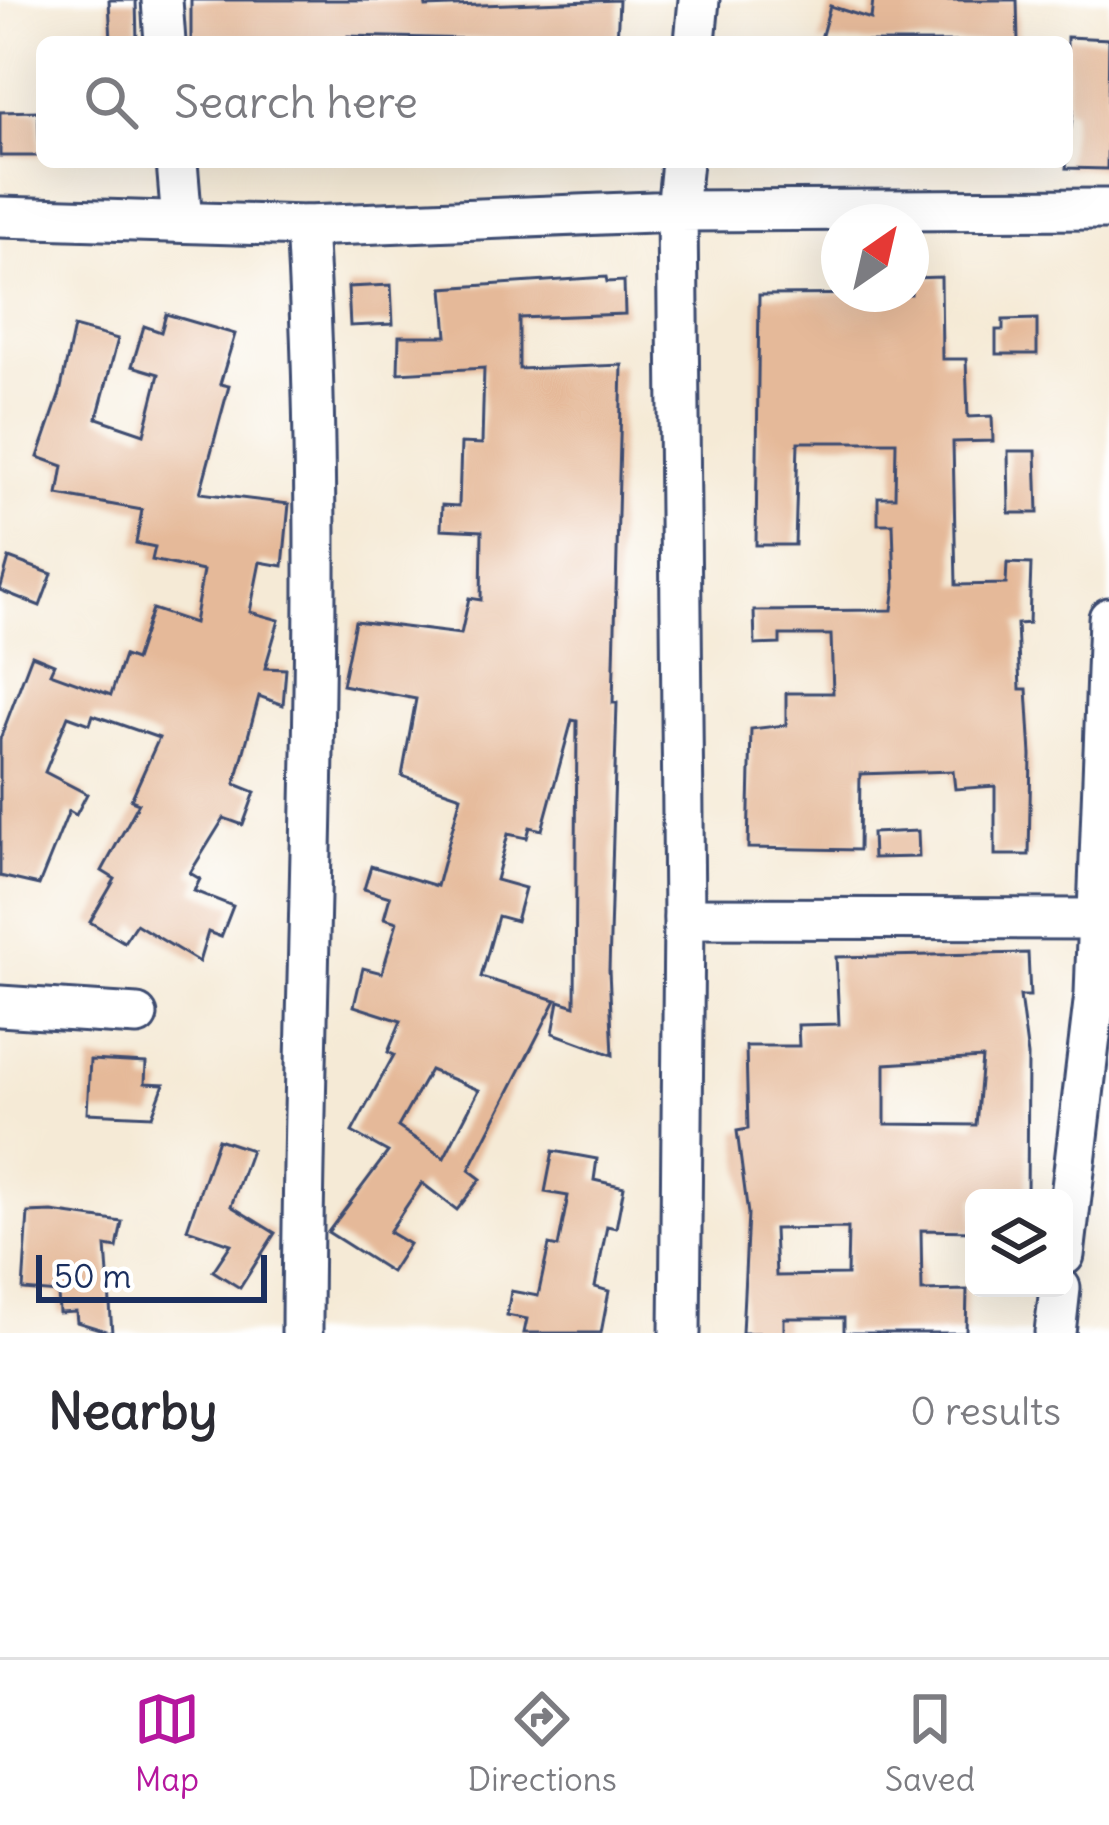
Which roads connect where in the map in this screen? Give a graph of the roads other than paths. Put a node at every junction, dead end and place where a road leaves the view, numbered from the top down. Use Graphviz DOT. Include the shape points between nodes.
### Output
graph roads {
  1 [pos="161,0"];
  2 [pos="699,0"];
  3 [pos="164,36"];
  4 [pos="696,36"];
  5 [pos="177,168"];
  6 [pos="681,168"];
  7 [pos="1109,209"];
  8 [pos="677,211"];
  9 [pos="0,217"];
  10 [pos="182,222"];
  11 [pos="306,226"];
  12 [pos="1109,618"];
  13 [pos="684,918"];
  14 [pos="1097,919"];
  15 [pos="0,1006"];
  16 [pos="137,1015"];
  17 [pos="1073,1189"];
  18 [pos="1059,1297"];
  19 [pos="302,1333"];
  20 [pos="680,1333"];
  21 [pos="1055,1333"];
  1 -- 3 [label="street"];
  2 -- 4 [label="street"];
  5 -- 10 [label="street"];
  6 -- 8 [label="street"];
  7 -- 8 [label="street"];
  8 -- 11 [label="street"];
  8 -- 13 [label="street"];
  9 -- 10 [label="street"];
  10 -- 11 [label="street"];
  11 -- 19 [label="street" via="317,700"];
  12 -- 14 [label="street"];
  13 -- 14 [label="street"];
  13 -- 20 [label="street"];
  14 -- 17 [label="street"];
  15 -- 16 [label="street"];
  18 -- 21 [label="street"];
}
